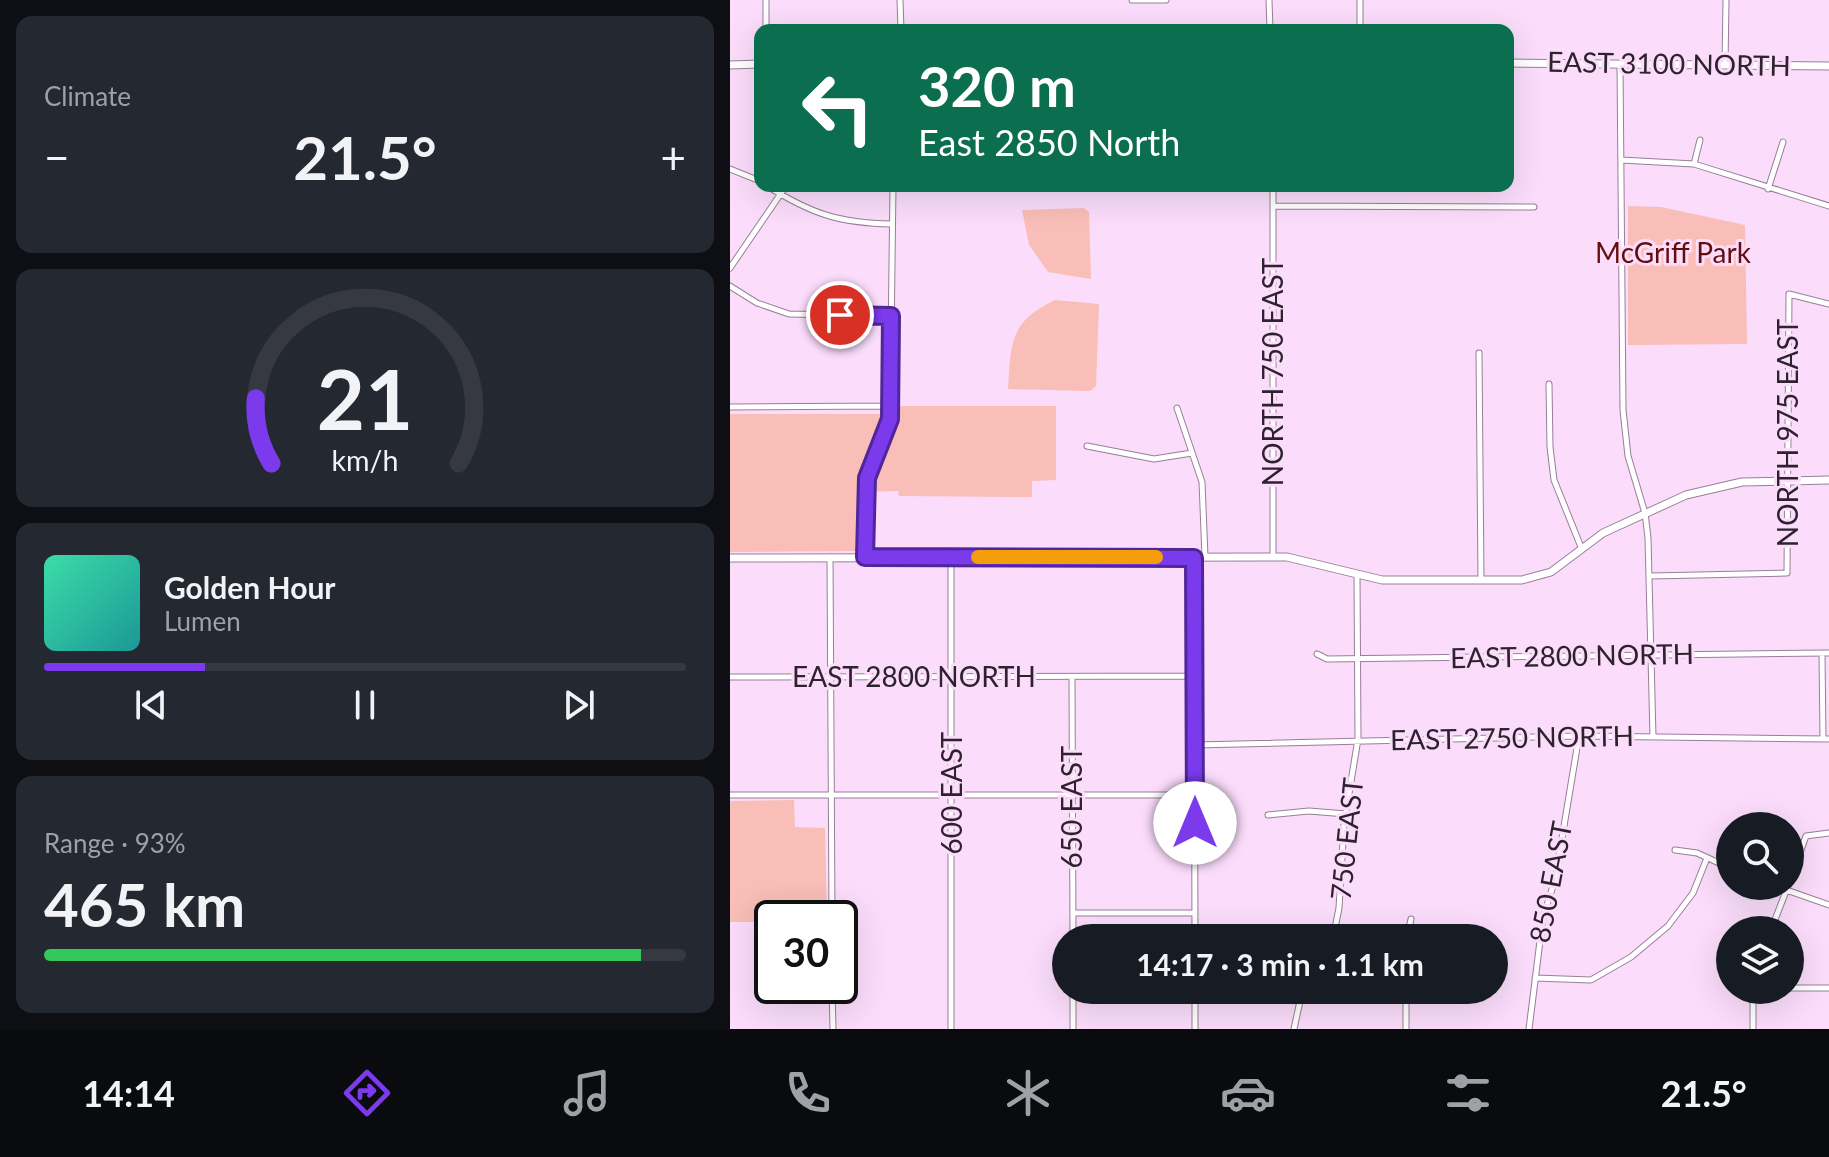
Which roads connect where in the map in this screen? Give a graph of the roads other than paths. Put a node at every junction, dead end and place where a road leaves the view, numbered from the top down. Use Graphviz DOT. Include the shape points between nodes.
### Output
graph roads {
  1 [pos="766,0"];
  2 [pos="900,0"];
  3 [pos="1132,0"];
  4 [pos="1166,0"];
  5 [pos="1360,0"];
  6 [pos="1726,0"];
  7 [pos="1269,2"];
  8 [pos="766,24"];
  9 [pos="901,24"];
  10 [pos="1270,24"];
  11 [pos="1360,24"];
  12 [pos="1514,63"];
  13 [pos="754,64"];
  14 [pos="1620,64"];
  15 [pos="730,65"];
  16 [pos="1725,66"];
  17 [pos="1829,66"];
  18 [pos="1700,140"];
  19 [pos="1783,142"];
  20 [pos="1621,160"];
  21 [pos="1694,164"];
  22 [pos="730,169"];
  23 [pos="754,179"];
  24 [pos="1768,189"];
  25 [pos="776,192"];
  26 [pos="783,192"];
  27 [pos="893,192"];
  28 [pos="1273,192"];
  29 [pos="781,195"];
  30 [pos="1274,206"];
  31 [pos="1829,206"];
  32 [pos="1534,207"];
  33 [pos="892,224"];
  34 [pos="730,268"];
  35 [pos="730,286"];
  36 [pos="1829,304"];
  37 [pos="891,316"];
  38 [pos="1479,353"];
  39 [pos="1549,384"];
  40 [pos="890,406"];
  41 [pos="730,407"];
  42 [pos="1177,408"];
  43 [pos="1087,446"];
  44 [pos="1192,453"];
  45 [pos="1788,480"];
  46 [pos="1829,480"];
  47 [pos="1645,513"];
  48 [pos="1581,547"];
  49 [pos="830,557"];
  50 [pos="865,557"];
  51 [pos="951,557"];
  52 [pos="1205,557"];
  53 [pos="1273,557"];
  54 [pos="730,558"];
  55 [pos="1194,558"];
  56 [pos="1357,576"];
  57 [pos="1650,576"];
  58 [pos="1481,581"];
  59 [pos="1317,654"];
  60 [pos="1825,654"];
  61 [pos="1651,655"];
  62 [pos="1358,659"];
  63 [pos="1195,676"];
  64 [pos="730,677"];
  65 [pos="832,677"];
  66 [pos="953,677"];
  67 [pos="1072,677"];
  68 [pos="1579,736"];
  69 [pos="1653,737"];
  70 [pos="1358,739"];
  71 [pos="1826,739"];
  72 [pos="1195,745"];
  73 [pos="730,795"];
  74 [pos="953,795"];
  75 [pos="1195,795"];
  76 [pos="833,796"];
  77 [pos="1072,796"];
  78 [pos="1346,814"];
  79 [pos="1268,815"];
  80 [pos="1829,833"];
  81 [pos="1804,842"];
  82 [pos="1675,850"];
  83 [pos="1707,858"];
  84 [pos="1716,862"];
  85 [pos="1804,893"];
  86 [pos="832,900"];
  87 [pos="1829,905"];
  88 [pos="1073,913"];
  89 [pos="1195,913"];
  90 [pos="1411,919"];
  91 [pos="1073,924"];
  92 [pos="1195,924"];
  93 [pos="1336,924"];
  94 [pos="1410,924"];
  95 [pos="1535,978"];
  96 [pos="1804,988"];
  97 [pos="1829,988"];
  98 [pos="832,1004"];
  99 [pos="1073,1004"];
  100 [pos="1195,1004"];
  101 [pos="1299,1004"];
  102 [pos="1406,1004"];
  103 [pos="1753,1004"];
  104 [pos="833,1029"];
  105 [pos="951,1029"];
  106 [pos="1073,1029"];
  107 [pos="1195,1029"];
  108 [pos="1294,1029"];
  109 [pos="1406,1029"];
  110 [pos="1529,1029"];
  111 [pos="1753,1029"];
  1 -- 8 [label="street"];
  2 -- 9 [label="street"];
  3 -- 4 [label="street"];
  5 -- 11 [label="street"];
  6 -- 16 [label="street"];
  7 -- 10 [label="street"];
  12 -- 14 [label="street, EAST 3100 NORTH"];
  13 -- 15 [label="street"];
  14 -- 16 [label="street, EAST 3100 NORTH"];
  14 -- 20 [label="street"];
  16 -- 17 [label="street, EAST 3100 NORTH"];
  18 -- 21 [label="street"];
  19 -- 24 [label="street"];
  20 -- 21 [label="street"];
  20 -- 47 [label="street" via="1623,410 1628,456"];
  21 -- 24 [label="street"];
  22 -- 23 [label="street"];
  24 -- 31 [label="street"];
  25 -- 29 [label="street"];
  26 -- 29 [label="street"];
  27 -- 33 [label="street"];
  28 -- 30 [label="street, NORTH 750 EAST"];
  29 -- 33 [label="street" via="816,214 851,223"];
  29 -- 34 [label="street"];
  30 -- 32 [label="street"];
  30 -- 53 [label="street, NORTH 750 EAST"];
  33 -- 37 [label="street"];
  35 -- 37 [label="street" via="789,314"];
  36 -- 45 [label="street, NORTH 975 EAST" via="1789,294"];
  37 -- 40 [label="street"];
  38 -- 58 [label="street"];
  39 -- 48 [label="street" via="1554,480"];
  40 -- 41 [label="street"];
  40 -- 50 [label="street" via="888,427 867,478"];
  42 -- 44 [label="street"];
  43 -- 44 [label="street" via="1154,459"];
  44 -- 52 [label="street" via="1205,506"];
  45 -- 46 [label="street"];
  45 -- 47 [label="street" via="1708,488"];
  45 -- 57 [label="street, NORTH 975 EAST" via="1787,573"];
  47 -- 48 [label="street"];
  47 -- 57 [label="street"];
  48 -- 58 [label="street" via="1537,577"];
  49 -- 50 [label="street"];
  49 -- 54 [label="street"];
  49 -- 65 [label="street"];
  50 -- 51 [label="street"];
  51 -- 55 [label="street"];
  51 -- 66 [label="street, 600 EAST"];
  52 -- 53 [label="street"];
  52 -- 55 [label="street"];
  53 -- 56 [label="street" via="1301,559"];
  55 -- 63 [label="street"];
  56 -- 58 [label="street" via="1404,582"];
  56 -- 62 [label="street, 750 EAST"];
  57 -- 61 [label="street"];
  59 -- 62 [label="street, EAST 2800 NORTH"];
  60 -- 61 [label="street, EAST 2800 NORTH"];
  60 -- 71 [label="street"];
  61 -- 62 [label="street, EAST 2800 NORTH"];
  61 -- 69 [label="street"];
  62 -- 70 [label="street, 750 EAST"];
  63 -- 67 [label="street, EAST 2800 NORTH"];
  63 -- 72 [label="street"];
  64 -- 65 [label="street, EAST 2800 NORTH"];
  65 -- 66 [label="street, EAST 2800 NORTH"];
  65 -- 76 [label="street"];
  66 -- 67 [label="street, EAST 2800 NORTH"];
  66 -- 74 [label="street, 600 EAST"];
  67 -- 77 [label="street, 650 EAST"];
  68 -- 69 [label="street, EAST 2750 NORTH"];
  68 -- 70 [label="street, EAST 2750 NORTH"];
  68 -- 95 [label="street, 850 EAST"];
  69 -- 71 [label="street, EAST 2750 NORTH"];
  70 -- 72 [label="street, EAST 2750 NORTH"];
  70 -- 78 [label="street, 750 EAST"];
  72 -- 75 [label="street"];
  73 -- 76 [label="street"];
  74 -- 76 [label="street"];
  74 -- 77 [label="street"];
  74 -- 105 [label="street, 600 EAST"];
  75 -- 77 [label="street"];
  75 -- 89 [label="street"];
  76 -- 86 [label="street"];
  77 -- 88 [label="street, 650 EAST"];
  78 -- 79 [label="street"];
  78 -- 93 [label="street, 750 EAST"];
  80 -- 81 [label="street" via="1806,836"];
  82 -- 83 [label="street"];
  83 -- 84 [label="street"];
  83 -- 95 [label="street" via="1693,893 1668,926 1631,957 1591,980"];
  85 -- 87 [label="street"];
  88 -- 89 [label="street"];
  88 -- 91 [label="street, 650 EAST"];
  89 -- 92 [label="street"];
  90 -- 94 [label="street"];
  95 -- 110 [label="street, 850 EAST"];
  96 -- 97 [label="street"];
  98 -- 104 [label="street"];
  99 -- 106 [label="street"];
  100 -- 107 [label="street"];
  101 -- 108 [label="street"];
  102 -- 109 [label="street"];
  103 -- 111 [label="street"];
}
